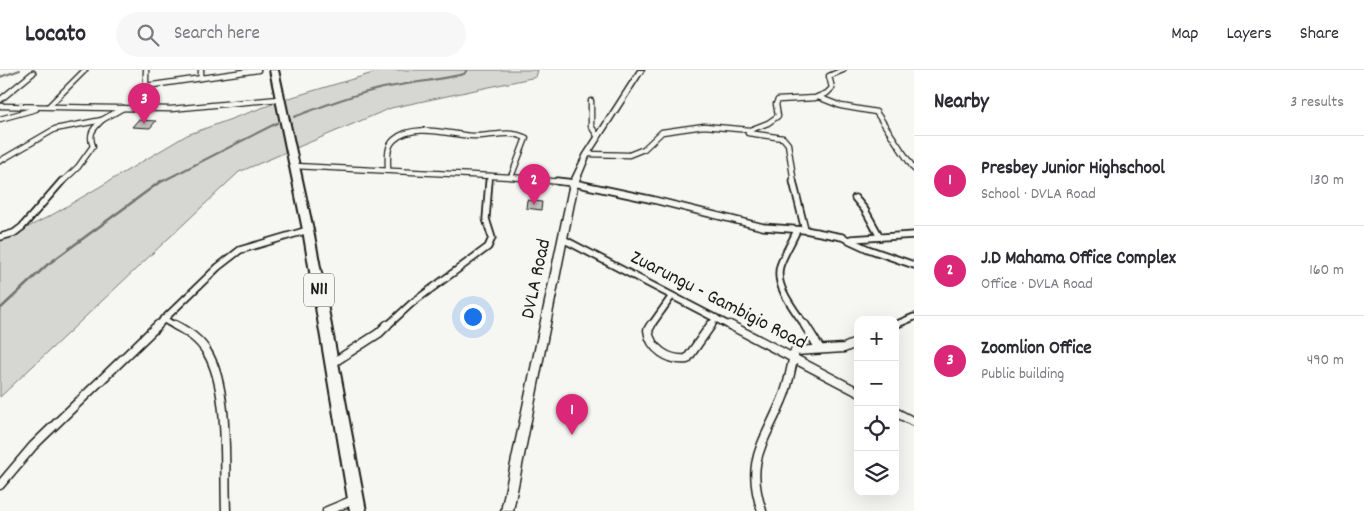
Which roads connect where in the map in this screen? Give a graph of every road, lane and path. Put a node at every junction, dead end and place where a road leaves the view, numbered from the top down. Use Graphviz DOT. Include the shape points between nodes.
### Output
graph roads {
  1 [pos="85,70"];
  2 [pos="146,70"];
  3 [pos="201,70"];
  4 [pos="251,70"];
  5 [pos="258,70"];
  6 [pos="274,70"];
  7 [pos="641,70"];
  8 [pos="843,70"];
  9 [pos="33,73"];
  10 [pos="202,78"];
  11 [pos="146,86"];
  12 [pos="818,97"];
  13 [pos="279,99"];
  14 [pos="0,100"];
  15 [pos="591,101"];
  16 [pos="0,106"];
  17 [pos="47,106"];
  18 [pos="124,107"];
  19 [pos="139,107"];
  20 [pos="0,120"];
  21 [pos="102,120"];
  22 [pos="737,131"];
  23 [pos="598,137"];
  24 [pos="587,154"];
  25 [pos="0,161"];
  26 [pos="295,166"];
  27 [pos="914,169"];
  28 [pos="388,170"];
  29 [pos="490,176"];
  30 [pos="511,177"];
  31 [pos="574,183"];
  32 [pos="855,198"];
  33 [pos="308,230"];
  34 [pos="797,230"];
  35 [pos="805,230"];
  36 [pos="914,235"];
  37 [pos="0,236"];
  38 [pos="880,237"];
  39 [pos="563,239"];
  40 [pos="850,240"];
  41 [pos="914,265"];
  42 [pos="672,296"];
  43 [pos="914,317"];
  44 [pos="716,318"];
  45 [pos="163,320"];
  46 [pos="899,323"];
  47 [pos="854,344"];
  48 [pos="820,349"];
  49 [pos="793,358"];
  50 [pos="331,365"];
  51 [pos="854,390"];
  52 [pos="899,414"];
  53 [pos="914,422"];
  54 [pos="0,486"];
  55 [pos="356,499"];
  56 [pos="226,511"];
  57 [pos="327,511"];
  58 [pos="358,511"];
  59 [pos="507,511"];
  60 [pos="762,511"];
  1 -- 17 [label="street"];
  2 -- 11 [label="street"];
  3 -- 10 [label="street"];
  4 -- 5 [label="street"];
  4 -- 10 [label="street"];
  6 -- 13 [label="highway, N11"];
  7 -- 23 [label="street, DVLA Road"];
  8 -- 12 [label="street" via="829,76 830,90"];
  9 -- 14 [label="street"];
  10 -- 11 [label="street"];
  11 -- 19 [label="street"];
  12 -- 22 [label="street" via="778,100 778,116 770,123 756,129"];
  12 -- 27 [label="street" via="841,106 876,112"];
  13 -- 19 [label="street" via="172,109"];
  13 -- 26 [label="highway, N11"];
  15 -- 23 [label="street" via="591,126"];
  16 -- 17 [label="street"];
  17 -- 18 [label="street"];
  17 -- 20 [label="street"];
  18 -- 19 [label="street"];
  18 -- 21 [label="street"];
  21 -- 25 [label="street" via="55,129"];
  21 -- 37 [label="street" via="93,129 90,138 93,146 78,167 22,227 14,233"];
  22 -- 24 [label="street" via="698,127 660,133 657,140 632,156"];
  22 -- 35 [label="street" via="783,138 788,144"];
  23 -- 24 [label="street, DVLA Road"];
  24 -- 31 [label="street, DVLA Road"];
  26 -- 28 [label="street"];
  26 -- 33 [label="highway, N11"];
  28 -- 29 [label="street"];
  28 -- 30 [label="street" via="390,145 408,134 473,136 507,132 526,140"];
  29 -- 30 [label="street"];
  29 -- 50 [label="street" via="486,219 492,238 488,247 412,303 379,333"];
  30 -- 31 [label="street"];
  31 -- 34 [label="street" via="763,228"];
  31 -- 39 [label="street, DVLA Road"];
  32 -- 38 [label="street" via="866,210"];
  33 -- 45 [label="street" via="240,250"];
  33 -- 50 [label="highway, N11"];
  34 -- 35 [label="street"];
  34 -- 48 [label="street" via="780,268 779,281"];
  35 -- 40 [label="street"];
  36 -- 38 [label="street"];
  38 -- 40 [label="street"];
  39 -- 42 [label="street, Zuarungu - Gambigio Road"];
  39 -- 59 [label="street, DVLA Road"];
  40 -- 41 [label="street"];
  42 -- 44 [label="street, Zuarungu - Gambigio Road"];
  42 -- 44 [label="street" via="647,335 653,345 676,359 687,359"];
  43 -- 46 [label="street"];
  44 -- 49 [label="street, Zuarungu - Gambigio Road"];
  45 -- 54 [label="street" via="33,446"];
  45 -- 56 [label="street" via="196,338 210,356 217,374 222,396"];
  47 -- 48 [label="street" via="844,348"];
  48 -- 49 [label="street" via="798,350"];
  49 -- 51 [label="street, Zuarungu - Gambigio Road"];
  49 -- 60 [label="street" via="783,398 758,450 754,470"];
  50 -- 55 [label="highway, N11"];
  52 -- 53 [label="street"];
  55 -- 57 [label="street"];
  55 -- 58 [label="highway, N11"];
}
